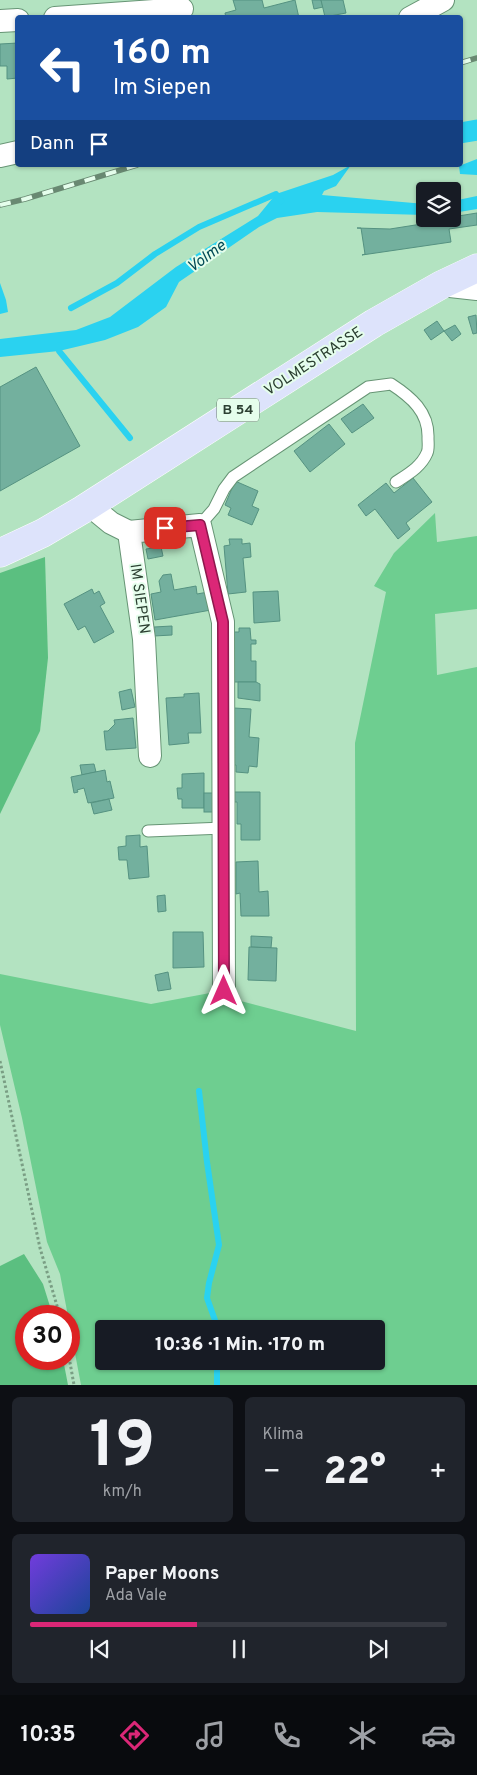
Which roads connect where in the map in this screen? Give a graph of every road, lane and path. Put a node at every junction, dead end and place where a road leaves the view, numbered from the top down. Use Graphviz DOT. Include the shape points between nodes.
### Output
graph roads {
  1 [pos="443,0"];
  2 [pos="180,7"];
  3 [pos="89,15"];
  4 [pos="416,15"];
  5 [pos="15,20"];
  6 [pos="0,21"];
  7 [pos="15,153"];
  8 [pos="0,156"];
  9 [pos="477,268"];
  10 [pos="441,285"];
  11 [pos="477,290"];
  12 [pos="396,482"];
  13 [pos="89,505"];
  14 [pos="200,525"];
  15 [pos="129,532"];
  16 [pos="0,553"];
  17 [pos="150,756"];
  18 [pos="224,828"];
  19 [pos="148,831"];
  20 [pos="224,991"];
  21 [pos="0,1061"];
  22 [pos="57,1305"];
  23 [pos="71,1370"];
  24 [pos="74,1385"];
  1 -- 4 [label="street"];
  2 -- 3 [label="street"];
  5 -- 6 [label="street"];
  7 -- 8 [label="street"];
  9 -- 10 [label="main road, VOLMESTRASSE / B 54"];
  10 -- 11 [label="street"];
  10 -- 13 [label="main road, VOLMESTRASSE / B 54" via="374,323"];
  12 -- 14 [label="lane" via="414,470 428,452 428,431 420,407 406,394 391,384 368,387 233,477"];
  13 -- 15 [label="street" via="111,523"];
  13 -- 16 [label="main road, VOLMESTRASSE / B 54" via="43,533"];
  14 -- 15 [label="street"];
  14 -- 18 [label="street" via="223,622"];
  15 -- 17 [label="street, IM SIEPEN" via="144,639"];
  18 -- 19 [label="lane"];
  18 -- 20 [label="street"];
  21 -- 22 [label="path" via="40,1248"];
  23 -- 24 [label="path"];
}
